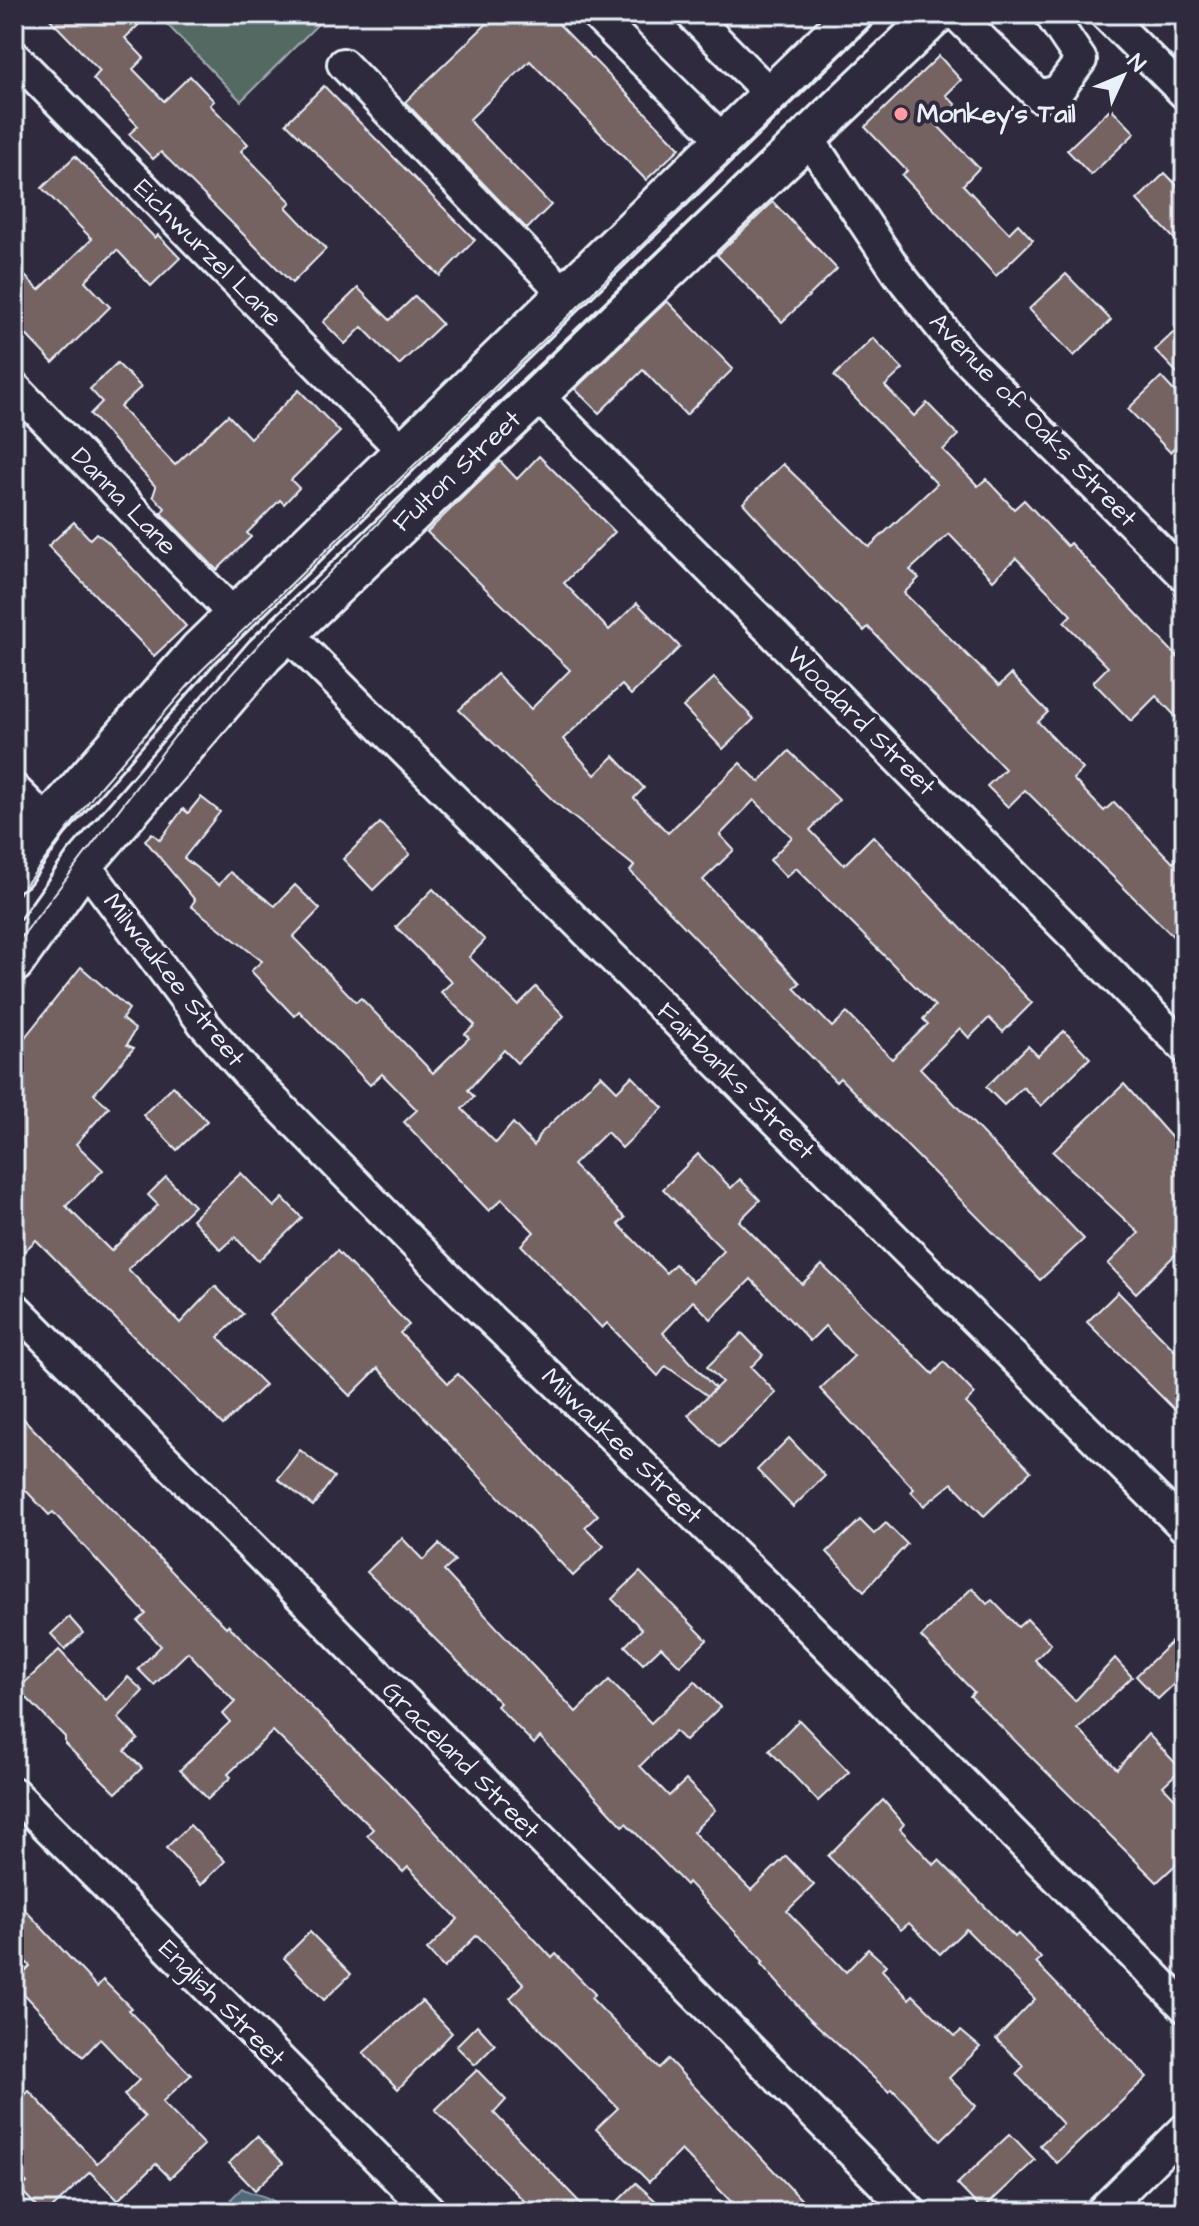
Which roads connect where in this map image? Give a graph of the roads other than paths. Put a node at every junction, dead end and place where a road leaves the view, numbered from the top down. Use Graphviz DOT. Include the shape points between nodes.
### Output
graph roads {
  1 [pos="595,14"];
  2 [pos="691,14"];
  3 [pos="854,14"];
  4 [pos="937,14"];
  5 [pos="956,14"];
  6 [pos="1050,14"];
  7 [pos="1105,14"];
  8 [pos="14,56"];
  9 [pos="343,64"];
  10 [pos="770,94"];
  11 [pos="1185,94"];
  12 [pos="809,139"];
  13 [pos="723,140"];
  14 [pos="565,294"];
  15 [pos="14,387"];
  16 [pos="537,395"];
  17 [pos="402,450"];
  18 [pos="1185,576"];
  19 [pos="234,615"];
  20 [pos="287,633"];
  21 [pos="14,789"];
  22 [pos="48,823"];
  23 [pos="84,864"];
  24 [pos="14,871"];
  25 [pos="14,963"];
  26 [pos="1185,1048"];
  27 [pos="14,1307"];
  28 [pos="1185,1528"];
  29 [pos="14,1793"];
  30 [pos="1185,2007"];
  31 [pos="1185,2129"];
  32 [pos="431,2212"];
  33 [pos="911,2212"];
  34 [pos="1101,2212"];
  1 -- 13 [label="street"];
  2 -- 10 [label="street"];
  3 -- 10 [label="main road, Fulton Street"];
  4 -- 12 [label="main road, Fulton Street"];
  5 -- 6 [label="street" via="1039,96 1058,91 1081,60"];
  7 -- 11 [label="street"];
  8 -- 17 [label="street, Eichwurzel Lane"];
  9 -- 14 [label="street"];
  10 -- 13 [label="main road, Fulton Street"];
  12 -- 16 [label="main road, Fulton Street"];
  12 -- 18 [label="street, Avenue of Oaks Street" via="898,273 962,354"];
  13 -- 14 [label="main road, Fulton Street"];
  14 -- 17 [label="main road, Fulton Street"];
  15 -- 19 [label="street, Danna Lane"];
  16 -- 20 [label="main road, Fulton Street"];
  16 -- 26 [label="street, Woodard Street"];
  17 -- 19 [label="main road, Fulton Street"];
  19 -- 22 [label="main road, Fulton Street"];
  20 -- 23 [label="main road, Fulton Street"];
  20 -- 28 [label="street, Fairbanks Street"];
  21 -- 22 [label="street"];
  22 -- 24 [label="main road, Fulton Street"];
  23 -- 25 [label="main road, Fulton Street"];
  23 -- 30 [label="street, Milwaukee Street" via="247,1073 456,1286 787,1605"];
  27 -- 33 [label="street, Graceland Street"];
  29 -- 32 [label="street, English Street"];
  31 -- 34 [label="street"];
}
